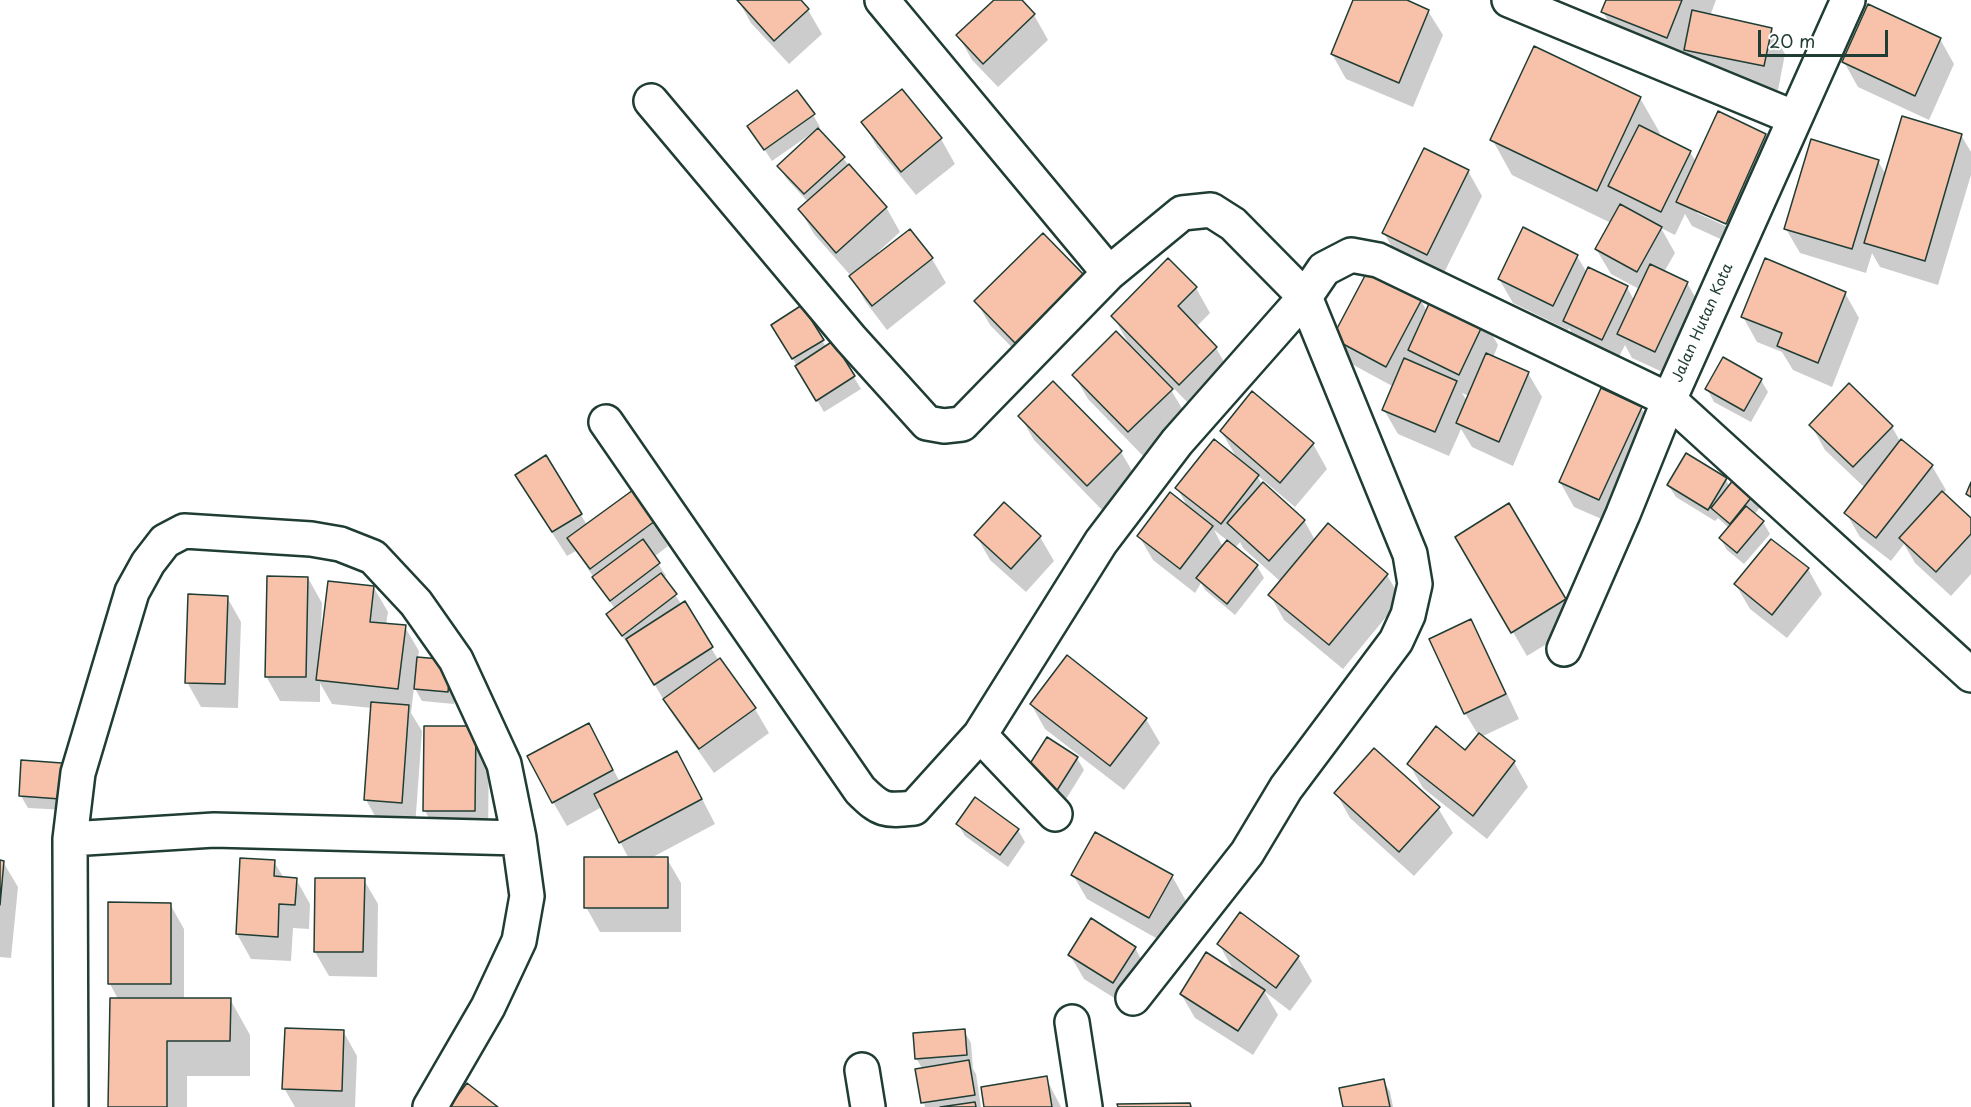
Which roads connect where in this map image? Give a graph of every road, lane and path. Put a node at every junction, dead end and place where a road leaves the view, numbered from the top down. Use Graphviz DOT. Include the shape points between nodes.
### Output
graph roads {
  1 [pos="882,0"];
  2 [pos="1509,0"];
  3 [pos="1848,0"];
  4 [pos="651,101"];
  5 [pos="1795,118"];
  6 [pos="1109,273"];
  7 [pos="1305,297"];
  8 [pos="1669,400"];
  9 [pos="606,422"];
  10 [pos="1564,649"];
  11 [pos="1971,675"];
  12 [pos="980,735"];
  13 [pos="1055,814"];
  14 [pos="519,838"];
  15 [pos="70,839"];
  16 [pos="1134,998"];
  17 [pos="1072,1022"];
  18 [pos="862,1070"];
  19 [pos="70,1107"];
  20 [pos="430,1107"];
  21 [pos="868,1107"];
  22 [pos="1084,1107"];
  1 -- 6 [label="street"];
  2 -- 5 [label="street"];
  3 -- 5 [label="street, Jalan Hutan Kota"];
  4 -- 6 [label="street" via="851,339 927,423 962,424"];
  5 -- 8 [label="street, Jalan Hutan Kota"];
  6 -- 7 [label="street" via="1182,213 1211,210 1233,224"];
  7 -- 8 [label="street" via="1324,269 1351,255 1378,260"];
  7 -- 12 [label="street" via="1177,442 1101,542"];
  7 -- 16 [label="street" via="1410,554 1415,584 1408,615 1396,641 1286,788 1247,853"];
  8 -- 10 [label="street, Jalan Hutan Kota"];
  8 -- 11 [label="street"];
  9 -- 12 [label="street" via="860,790 877,806 892,810 914,808"];
  12 -- 13 [label="street"];
  14 -- 15 [label="street" via="214,831"];
  14 -- 15 [label="street" via="504,764 456,660 416,603 373,556 311,539 184,531 165,541 132,591 78,773"];
  14 -- 20 [label="street" via="527,896 519,941 488,1007"];
  15 -- 19 [label="street"];
  17 -- 22 [label="street"];
  18 -- 21 [label="street"];
}
